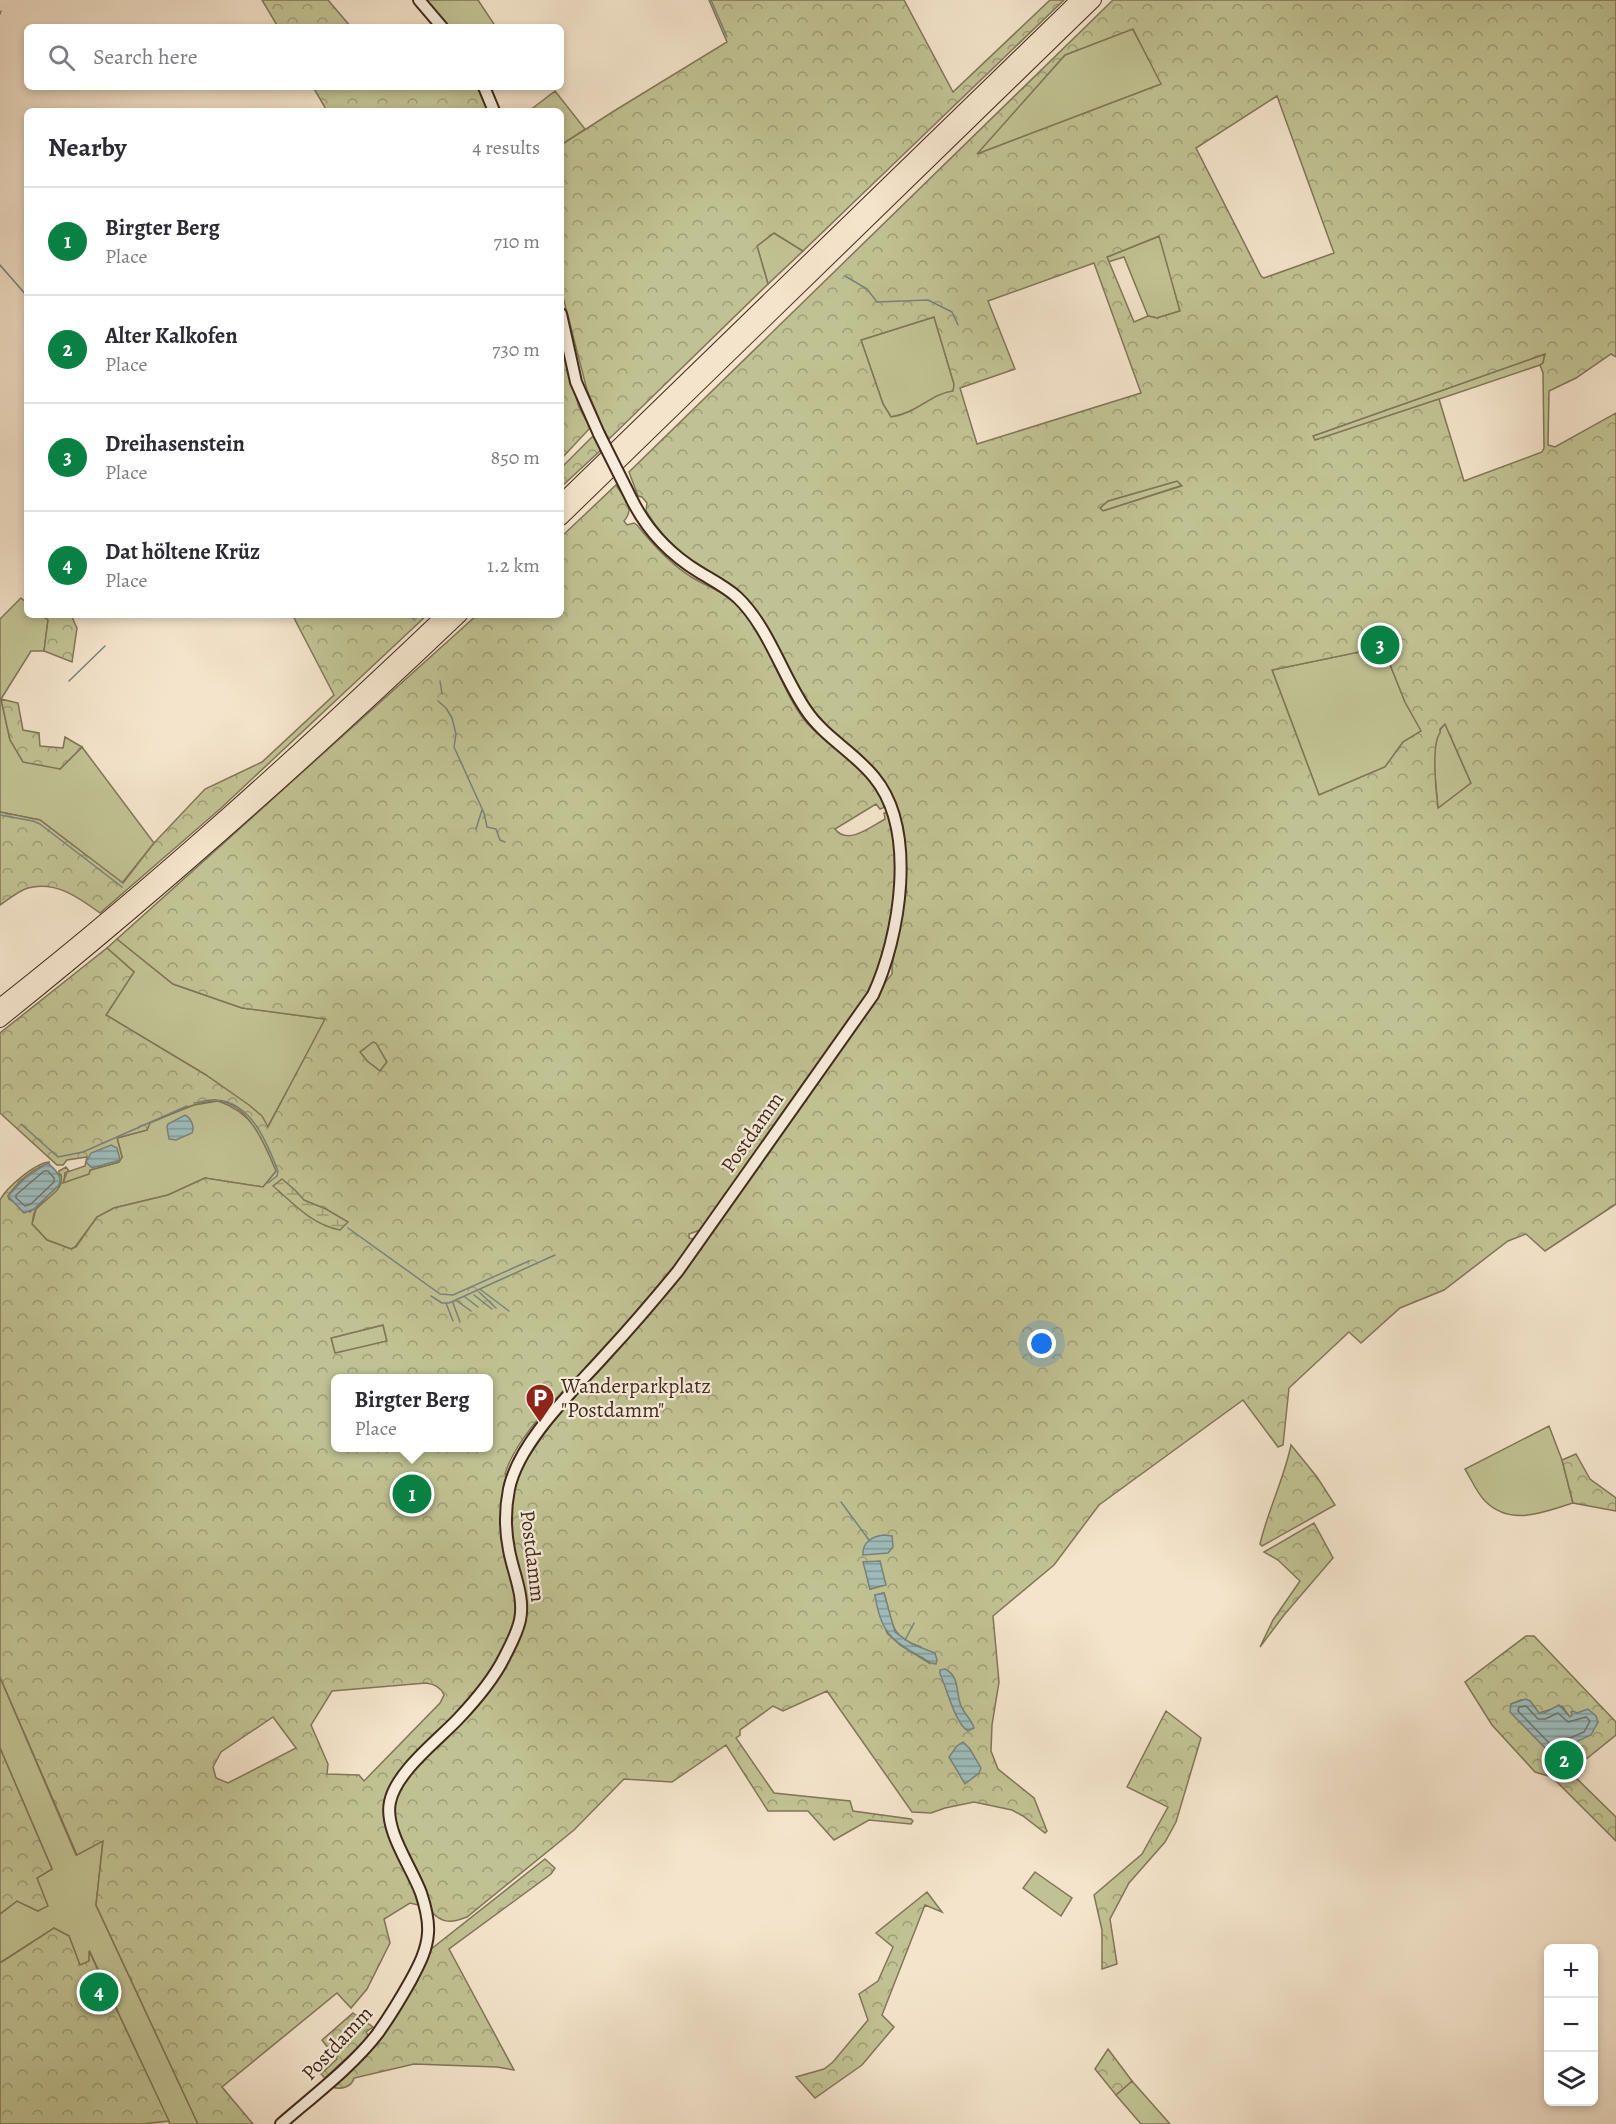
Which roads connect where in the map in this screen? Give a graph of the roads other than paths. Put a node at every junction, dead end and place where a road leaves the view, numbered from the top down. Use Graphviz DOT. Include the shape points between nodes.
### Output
graph roads {
  1 [pos="419,0"];
  2 [pos="1078,0"];
  3 [pos="1094,0"];
  4 [pos="439,24"];
  5 [pos="485,90"];
  6 [pos="493,108"];
  7 [pos="564,328"];
  8 [pos="564,499"];
  9 [pos="564,515"];
  10 [pos="441,618"];
  11 [pos="457,618"];
  12 [pos="0,1006"];
  13 [pos="0,1020"];
  14 [pos="281,2124"];
  1 -- 4 [label="street"];
  2 -- 8 [label="highway"];
  3 -- 9 [label="highway"];
  5 -- 6 [label="street"];
  7 -- 14 [label="street, Postdamm, bridge" via="576,382 638,513 670,552 728,590 745,606 817,725 874,776 891,803 902,864 890,952 873,995 678,1271 557,1409 517,1466 509,1491 506,1525 521,1597 520,1621 513,1641 484,1688 402,1778 390,1801 390,1820 421,1894 428,1922 421,1961 377,2034"];
  10 -- 12 [label="highway" via="215,826"];
  11 -- 13 [label="highway" via="231,827"];
}
